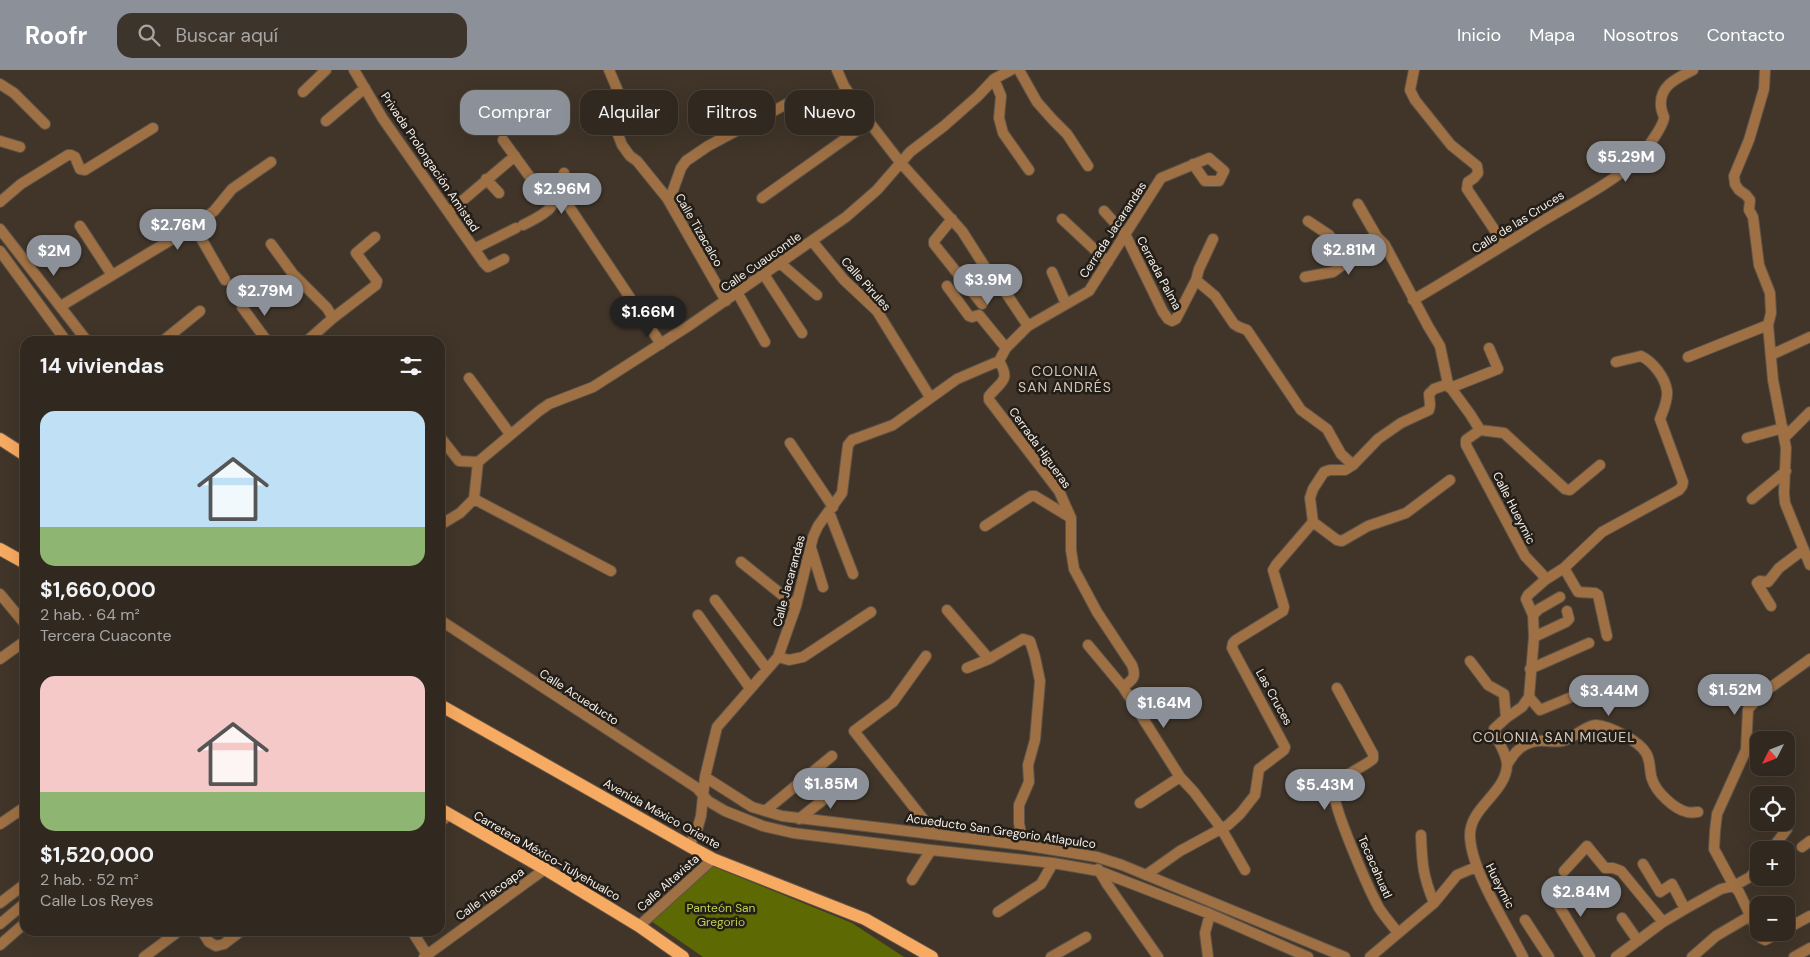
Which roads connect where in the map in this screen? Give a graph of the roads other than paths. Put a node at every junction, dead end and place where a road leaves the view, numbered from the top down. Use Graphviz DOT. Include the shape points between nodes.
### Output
graph roads {
  1 [pos="326,70"];
  2 [pos="608,70"];
  3 [pos="837,70"];
  4 [pos="1011,70"];
  5 [pos="1019,70"];
  6 [pos="1414,70"];
  7 [pos="1694,70"];
  8 [pos="1765,70"];
  9 [pos="357,71"];
  10 [pos="994,79"];
  11 [pos="0,84"];
  12 [pos="365,88"];
  13 [pos="847,90"];
  14 [pos="303,92"];
  15 [pos="785,105"];
  16 [pos="326,121"];
  17 [pos="45,124"];
  18 [pos="153,128"];
  19 [pos="874,128"];
  20 [pos="851,135"];
  21 [pos="503,140"];
  22 [pos="0,141"];
  23 [pos="20,147"];
  24 [pos="514,156"];
  25 [pos="271,162"];
  26 [pos="900,162"];
  27 [pos="1193,164"];
  28 [pos="1088,166"];
  29 [pos="1029,170"];
  30 [pos="564,173"];
  31 [pos="486,179"];
  32 [pos="535,184"];
  33 [pos="499,194"];
  34 [pos="558,194"];
  35 [pos="668,198"];
  36 [pos="762,198"];
  37 [pos="0,202"];
  38 [pos="1358,204"];
  39 [pos="1104,211"];
  40 [pos="449,212"];
  41 [pos="952,219"];
  42 [pos="1062,219"];
  43 [pos="1308,221"];
  44 [pos="80,226"];
  45 [pos="194,226"];
  46 [pos="0,229"];
  47 [pos="1125,234"];
  48 [pos="375,237"];
  49 [pos="1376,237"];
  50 [pos="1213,240"];
  51 [pos="812,241"];
  52 [pos="271,244"];
  53 [pos="1504,244"];
  54 [pos="474,249"];
  55 [pos="0,251"];
  56 [pos="504,259"];
  57 [pos="1348,261"];
  58 [pos="1108,262"];
  59 [pos="780,263"];
  60 [pos="1052,272"];
  61 [pos="763,273"];
  62 [pos="112,275"];
  63 [pos="1305,277"];
  64 [pos="225,280"];
  65 [pos="1196,280"];
  66 [pos="947,286"];
  67 [pos="737,292"];
  68 [pos="816,295"];
  69 [pos="1413,300"];
  70 [pos="726,301"];
  71 [pos="982,304"];
  72 [pos="1066,304"];
  73 [pos="61,306"];
  74 [pos="242,307"];
  75 [pos="200,311"];
  76 [pos="333,318"];
  77 [pos="1768,325"];
  78 [pos="1028,326"];
  79 [pos="802,333"];
  80 [pos="62,336"];
  81 [pos="83,336"];
  82 [pos="169,336"];
  83 [pos="263,336"];
  84 [pos="313,336"];
  85 [pos="1810,337"];
  86 [pos="765,342"];
  87 [pos="661,344"];
  88 [pos="1006,348"];
  89 [pos="1489,348"];
  90 [pos="1771,355"];
  91 [pos="1688,357"];
  92 [pos="999,361"];
  93 [pos="1616,362"];
  94 [pos="469,378"];
  95 [pos="1449,386"];
  96 [pos="930,397"];
  97 [pos="1810,412"];
  98 [pos="1480,430"];
  99 [pos="1784,433"];
  100 [pos="510,434"];
  101 [pos="1747,438"];
  102 [pos="0,439"];
  103 [pos="445,443"];
  104 [pos="790,444"];
  105 [pos="20,452"];
  106 [pos="478,462"];
  107 [pos="1353,465"];
  108 [pos="1600,465"];
  109 [pos="1786,471"];
  110 [pos="1450,480"];
  111 [pos="474,499"];
  112 [pos="1752,499"];
  113 [pos="831,509"];
  114 [pos="1071,518"];
  115 [pos="445,522"];
  116 [pos="1313,522"];
  117 [pos="984,526"];
  118 [pos="810,546"];
  119 [pos="1803,550"];
  120 [pos="1,552"];
  121 [pos="20,561"];
  122 [pos="741,562"];
  123 [pos="1810,565"];
  124 [pos="1564,568"];
  125 [pos="611,571"];
  126 [pos="853,574"];
  127 [pos="1545,580"];
  128 [pos="823,587"];
  129 [pos="0,594"];
  130 [pos="1560,598"];
  131 [pos="715,600"];
  132 [pos="796,606"];
  133 [pos="1770,606"];
  134 [pos="948,610"];
  135 [pos="1567,611"];
  136 [pos="871,612"];
  137 [pos="698,615"];
  138 [pos="1533,615"];
  139 [pos="20,618"];
  140 [pos="445,623"];
  141 [pos="1608,636"];
  142 [pos="1534,637"];
  143 [pos="1589,643"];
  144 [pos="20,644"];
  145 [pos="1088,645"];
  146 [pos="926,656"];
  147 [pos="778,657"];
  148 [pos="0,658"];
  149 [pos="988,659"];
  150 [pos="1810,659"];
  151 [pos="1470,661"];
  152 [pos="967,668"];
  153 [pos="1530,668"];
  154 [pos="766,669"];
  155 [pos="1603,684"];
  156 [pos="1123,687"];
  157 [pos="750,688"];
  158 [pos="1337,688"];
  159 [pos="1529,697"];
  160 [pos="445,709"];
  161 [pos="1506,718"];
  162 [pos="832,756"];
  163 [pos="1507,765"];
  164 [pos="705,777"];
  165 [pos="1180,777"];
  166 [pos="847,782"];
  167 [pos="703,795"];
  168 [pos="1140,803"];
  169 [pos="20,810"];
  170 [pos="765,811"];
  171 [pos="1698,812"];
  172 [pos="445,816"];
  173 [pos="799,819"];
  174 [pos="0,824"];
  175 [pos="1221,828"];
  176 [pos="1785,831"];
  177 [pos="935,834"];
  178 [pos="1422,835"];
  179 [pos="1778,841"];
  180 [pos="1023,845"];
  181 [pos="689,846"];
  182 [pos="931,850"];
  183 [pos="1097,857"];
  184 [pos="713,859"];
  185 [pos="1053,863"];
  186 [pos="1643,864"];
  187 [pos="1476,867"];
  188 [pos="546,870"];
  189 [pos="1244,870"];
  190 [pos="1099,871"];
  191 [pos="1564,871"];
  192 [pos="1146,875"];
  193 [pos="1750,877"];
  194 [pos="912,880"];
  195 [pos="1734,886"];
  196 [pos="20,888"];
  197 [pos="1550,891"];
  198 [pos="0,903"];
  199 [pos="1434,904"];
  200 [pos="20,907"];
  201 [pos="1685,909"];
  202 [pos="998,912"];
  203 [pos="1210,914"];
  204 [pos="1750,916"];
  205 [pos="1810,916"];
  206 [pos="1622,918"];
  207 [pos="1525,920"];
  208 [pos="1663,922"];
  209 [pos="0,924"];
  210 [pos="1795,924"];
  211 [pos="639,926"];
  212 [pos="20,927"];
  213 [pos="1398,933"];
  214 [pos="172,936"];
  215 [pos="205,936"];
  216 [pos="234,936"];
  217 [pos="415,936"];
  218 [pos="1086,937"];
  219 [pos="1638,942"];
  220 [pos="0,945"];
  221 [pos="1810,948"];
  222 [pos="677,955"];
  223 [pos="426,956"];
  224 [pos="144,957"];
  225 [pos="932,957"];
  226 [pos="1050,957"];
  227 [pos="1158,957"];
  228 [pos="1208,957"];
  229 [pos="1308,957"];
  230 [pos="1345,957"];
  231 [pos="1370,957"];
  232 [pos="1523,957"];
  233 [pos="1549,957"];
  234 [pos="1590,957"];
  235 [pos="1616,957"];
  236 [pos="1692,957"];
  237 [pos="1794,957"];
  1 -- 14 [label="street"];
  2 -- 35 [label="street, Calle Tizacalco" via="626,110 618,137 630,156"];
  3 -- 13 [label="street"];
  4 -- 10 [label="street"];
  5 -- 28 [label="street" via="1037,102 1067,134"];
  6 -- 53 [label="street" via="1410,90 1414,100 1451,145 1477,166 1478,173 1468,182 1467,189"];
  7 -- 53 [label="street, Calle de las Cruces" via="1673,80 1665,88 1661,101 1662,125 1636,161"];
  8 -- 77 [label="street" via="1764,90 1734,176 1739,190 1750,200 1759,265 1770,293"];
  9 -- 12 [label="street, Privada Prolongación Amistad"];
  10 -- 26 [label="street"];
  10 -- 29 [label="street" via="1001,96 999,118 1003,132"];
  11 -- 17 [label="street" via="14,93"];
  12 -- 16 [label="street"];
  12 -- 40 [label="street, Privada Prolongación Amistad"];
  15 -- 35 [label="street" via="686,161"];
  18 -- 37 [label="street" via="85,170 80,169 75,157 68,155 21,184"];
  19 -- 26 [label="street"];
  20 -- 36 [label="street"];
  21 -- 24 [label="street"];
  22 -- 23 [label="street"];
  24 -- 31 [label="street"];
  24 -- 32 [label="street"];
  25 -- 45 [label="street" via="232,189 214,211"];
  26 -- 41 [label="street"];
  26 -- 51 [label="street, Calle Cuaucontle" via="864,203"];
  27 -- 47 [label="street, Cerrada Jacarandas" via="1161,178"];
  30 -- 34 [label="street"];
  31 -- 33 [label="street"];
  31 -- 40 [label="street"];
  34 -- 54 [label="street" via="548,212"];
  34 -- 87 [label="street"];
  35 -- 70 [label="street, Calle Tizacalco"];
  38 -- 49 [label="street"];
  39 -- 47 [label="street"];
  40 -- 54 [label="street, Privada Prolongación Amistad"];
  41 -- 71 [label="street" via="934,244"];
  41 -- 78 [label="street"];
  42 -- 58 [label="street"];
  43 -- 57 [label="street" via="1329,235"];
  44 -- 62 [label="street"];
  45 -- 62 [label="street"];
  45 -- 64 [label="street"];
  46 -- 73 [label="street"];
  47 -- 58 [label="street, Cerrada Jacarandas"];
  47 -- 65 [label="street, Cerrada Palma" via="1168,319 1176,319"];
  48 -- 76 [label="street" via="356,254 377,281 376,285"];
  49 -- 57 [label="street"];
  49 -- 69 [label="street" via="1385,245"];
  50 -- 65 [label="street, Cerrada Palma"];
  51 -- 59 [label="street, Calle Cuaucontle"];
  51 -- 96 [label="street, Calle Pirules" via="844,280 877,312"];
  52 -- 76 [label="street"];
  53 -- 69 [label="street, Calle de las Cruces"];
  54 -- 56 [label="street, Privada Prolongación Amistad" via="488,267"];
  55 -- 80 [label="street"];
  57 -- 63 [label="street" via="1332,272"];
  58 -- 72 [label="street, Cerrada Jacarandas" via="1089,291"];
  59 -- 61 [label="street, Calle Cuaucontle"];
  59 -- 68 [label="street"];
  60 -- 72 [label="street"];
  61 -- 67 [label="street, Calle Cuaucontle"];
  61 -- 79 [label="street"];
  62 -- 73 [label="street"];
  65 -- 107 [label="street" via="1215,296 1234,324 1247,330 1301,410 1327,428 1341,454"];
  66 -- 88 [label="street" via="969,316 979,315"];
  67 -- 70 [label="street, Calle Cuaucontle"];
  67 -- 86 [label="street"];
  69 -- 95 [label="street" via="1440,346"];
  70 -- 87 [label="street, Calle Cuaucontle"];
  72 -- 78 [label="street, Cerrada Jacarandas"];
  73 -- 81 [label="street"];
  74 -- 83 [label="street"];
  75 -- 82 [label="street"];
  76 -- 84 [label="street"];
  77 -- 90 [label="street"];
  77 -- 91 [label="street"];
  78 -- 88 [label="street"];
  85 -- 90 [label="street"];
  87 -- 100 [label="street, Calle Cuaucontle" via="593,386 549,404"];
  88 -- 92 [label="street"];
  89 -- 95 [label="street" via="1498,369"];
  90 -- 99 [label="street"];
  92 -- 96 [label="street, Calle Jacarandas" via="957,379"];
  92 -- 114 [label="street, Cerrada Higueras" via="1005,377 989,400 1059,491"];
  93 -- 124 [label="street" via="1641,356 1648,359 1662,378 1667,392 1660,419 1682,486 1602,532"];
  94 -- 100 [label="street"];
  95 -- 98 [label="street"];
  95 -- 107 [label="street" via="1431,391 1429,410 1401,423 1378,439"];
  96 -- 113 [label="street, Calle Jacarandas" via="893,425 852,440 848,445 842,493"];
  97 -- 99 [label="street"];
  98 -- 108 [label="street" via="1504,433 1565,489 1570,490"];
  98 -- 127 [label="street, Calle Hueymic" via="1466,440 1466,445 1525,556"];
  99 -- 101 [label="street"];
  99 -- 109 [label="street"];
  100 -- 106 [label="street, Calle Cuaucontle"];
  102 -- 105 [label="main road"];
  103 -- 106 [label="street" via="459,461"];
  104 -- 113 [label="street"];
  106 -- 111 [label="street"];
  107 -- 116 [label="street" via="1345,470 1324,472 1312,489"];
  109 -- 112 [label="street"];
  109 -- 119 [label="street" via="1784,493"];
  110 -- 116 [label="street" via="1406,513 1368,526 1342,541"];
  111 -- 115 [label="street"];
  111 -- 125 [label="street"];
  113 -- 118 [label="street, Calle Jacarandas" via="818,526"];
  113 -- 126 [label="street"];
  114 -- 117 [label="street" via="1031,496"];
  114 -- 156 [label="street, Cerrada Higueras" via="1074,569 1135,673"];
  116 -- 175 [label="street, Las Cruces" via="1273,570 1283,611 1233,643 1232,648 1285,747 1259,769 1251,801"];
  118 -- 128 [label="street"];
  118 -- 132 [label="street, Calle Jacarandas"];
  119 -- 123 [label="street"];
  119 -- 133 [label="street" via="1768,582 1758,583"];
  120 -- 121 [label="main road"];
  122 -- 132 [label="street"];
  124 -- 127 [label="street"];
  124 -- 141 [label="street" via="1578,592 1598,595"];
  127 -- 138 [label="street" via="1526,599"];
  129 -- 139 [label="street"];
  130 -- 138 [label="street"];
  131 -- 154 [label="street"];
  132 -- 147 [label="street, Calle Jacarandas"];
  134 -- 149 [label="street"];
  135 -- 142 [label="street" via="1569,619 1566,622"];
  136 -- 147 [label="street" via="803,657 789,660"];
  137 -- 157 [label="street"];
  138 -- 142 [label="street"];
  140 -- 167 [label="street, Calle Acueducto"];
  142 -- 153 [label="street"];
  143 -- 153 [label="street"];
  144 -- 148 [label="street"];
  145 -- 156 [label="street"];
  146 -- 177 [label="street" via="893,702 854,731"];
  147 -- 154 [label="street, Calle Jacarandas"];
  149 -- 152 [label="street"];
  149 -- 180 [label="street" via="1027,639 1033,647 1040,681 1035,740 1028,765 1029,782 1019,805"];
  150 -- 195 [label="street" via="1763,693 1748,709 1746,750 1717,814 1715,831 1714,849"];
  151 -- 161 [label="street" via="1488,685 1504,694"];
  153 -- 159 [label="street"];
  154 -- 157 [label="street, Calle Jacarandas"];
  155 -- 159 [label="street" via="1540,710"];
  156 -- 165 [label="street"];
  157 -- 164 [label="street, Calle Jacarandas" via="717,727"];
  158 -- 213 [label="street, Tecacahuatl" via="1373,759 1340,780 1334,788 1334,798 1379,908"];
  159 -- 161 [label="street" via="1522,707"];
  160 -- 181 [label="main road, Avenida México Oriente"];
  161 -- 163 [label="street" via="1494,729"];
  162 -- 170 [label="street"];
  163 -- 171 [label="street" via="1513,755 1527,744 1562,741 1597,725 1634,740 1645,751 1652,780 1658,790 1677,808 1688,813"];
  163 -- 187 [label="street, Hueymic" via="1496,790 1472,821 1470,834"];
  164 -- 167 [label="street, Calle Altavista"];
  164 -- 170 [label="street, Acueducto San Gregorio Atlapulco" via="742,802"];
  165 -- 168 [label="street"];
  165 -- 175 [label="street"];
  166 -- 173 [label="street"];
  167 -- 181 [label="street, Calle Altavista" via="701,816"];
  167 -- 182 [label="street, Acueducto San Gregorio Atlapulco" via="725,811 779,830"];
  169 -- 174 [label="street"];
  170 -- 173 [label="street, Acueducto San Gregorio Atlapulco"];
  172 -- 188 [label="main road, Carretera México-Tulyehualco"];
  173 -- 177 [label="street, Acueducto San Gregorio Atlapulco"];
  175 -- 189 [label="street"];
  175 -- 192 [label="street, Las Cruces"];
  176 -- 179 [label="street"];
  177 -- 180 [label="street, Acueducto San Gregorio Atlapulco"];
  178 -- 199 [label="street" via="1422,868"];
  180 -- 183 [label="street, Acueducto San Gregorio Atlapulco"];
  181 -- 184 [label="main road, Avenida México Oriente"];
  182 -- 185 [label="street, Acueducto San Gregorio Atlapulco"];
  182 -- 194 [label="street"];
  183 -- 190 [label="street"];
  183 -- 192 [label="street, Acueducto San Gregorio Atlapulco"];
  184 -- 211 [label="street, Calle Altavista"];
  184 -- 225 [label="main road, Avenida México Oriente" via="865,919"];
  185 -- 190 [label="street, Acueducto San Gregorio Atlapulco"];
  185 -- 202 [label="street" via="1041,884"];
  186 -- 201 [label="street" via="1660,892 1672,884"];
  187 -- 199 [label="street" via="1457,875"];
  187 -- 232 [label="street, Hueymic"];
  188 -- 211 [label="main road, Carretera México-Tulyehualco"];
  188 -- 223 [label="street, Calle Tlacoapa"];
  190 -- 203 [label="street, Acueducto San Gregorio Atlapulco"];
  190 -- 227 [label="street"];
  191 -- 208 [label="street" via="1587,846 1605,868 1621,872"];
  192 -- 230 [label="street, Acueducto San Gregorio Atlapulco"];
  193 -- 195 [label="street"];
  195 -- 201 [label="street" via="1721,889"];
  195 -- 204 [label="street"];
  196 -- 198 [label="street"];
  197 -- 234 [label="street"];
  199 -- 213 [label="street"];
  200 -- 209 [label="street"];
  201 -- 208 [label="street"];
  203 -- 228 [label="street" via="1205,933"];
  203 -- 229 [label="street, Acueducto San Gregorio Atlapulco"];
  204 -- 236 [label="street" via="1716,936"];
  205 -- 210 [label="street"];
  206 -- 219 [label="street"];
  207 -- 233 [label="street"];
  208 -- 219 [label="street"];
  211 -- 222 [label="main road, Carretera México-Tulyehualco"];
  212 -- 220 [label="street"];
  213 -- 231 [label="street"];
  214 -- 224 [label="street"];
  215 -- 216 [label="street" via="216,946"];
  217 -- 223 [label="street"];
  218 -- 226 [label="street"];
  219 -- 235 [label="street"];
  221 -- 237 [label="street"];
}
